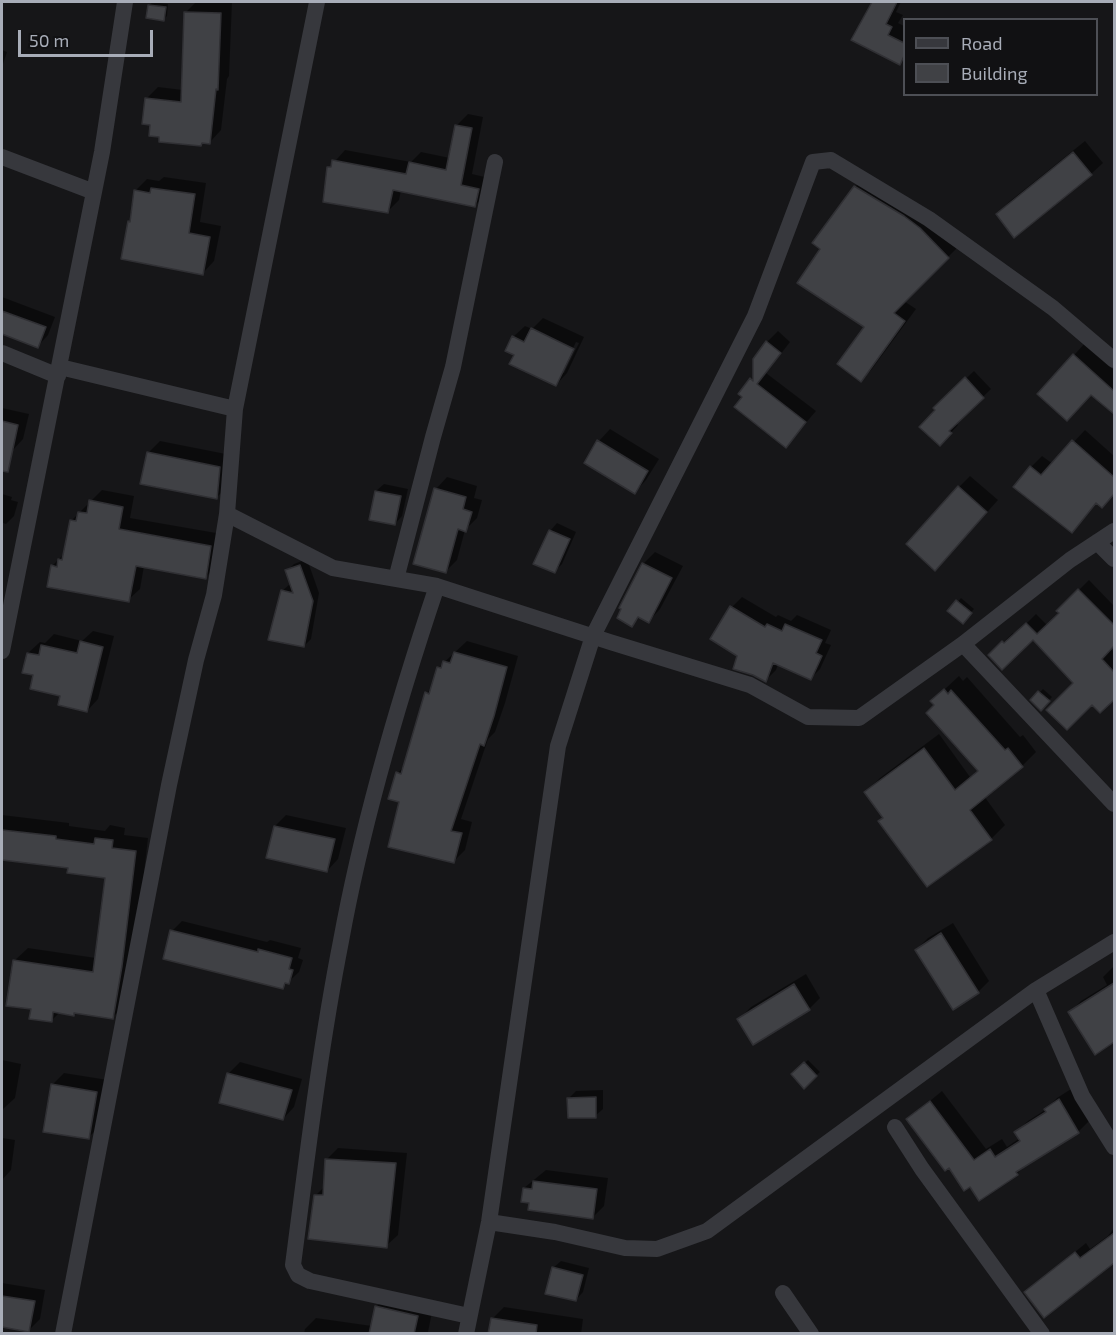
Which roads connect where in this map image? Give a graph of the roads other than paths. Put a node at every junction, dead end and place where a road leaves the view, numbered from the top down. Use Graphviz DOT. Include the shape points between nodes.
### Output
graph roads {
  1 [pos="125,2"];
  2 [pos="317,2"];
  3 [pos="2,157"];
  4 [pos="495,162"];
  5 [pos="94,192"];
  6 [pos="2,353"];
  7 [pos="1114,360"];
  8 [pos="59,371"];
  9 [pos="235,409"];
  10 [pos="227,514"];
  11 [pos="1114,531"];
  12 [pos="1097,542"];
  13 [pos="1114,559"];
  14 [pos="396,579"];
  15 [pos="437,586"];
  16 [pos="592,636"];
  17 [pos="963,644"];
  18 [pos="2,651"];
  19 [pos="1114,804"];
  20 [pos="1114,942"];
  21 [pos="1036,990"];
  22 [pos="895,1127"];
  23 [pos="1114,1147"];
  24 [pos="489,1222"];
  25 [pos="783,1293"];
  26 [pos="469,1316"];
  27 [pos="64,1333"];
  28 [pos="465,1334"];
  29 [pos="811,1334"];
  30 [pos="1042,1334"];
  1 -- 5 [label="street"];
  2 -- 9 [label="street"];
  3 -- 5 [label="street"];
  4 -- 14 [label="street" via="453,367"];
  5 -- 8 [label="street"];
  6 -- 8 [label="street"];
  7 -- 16 [label="street" via="1053,308 929,219 831,160 813,162 755,316"];
  8 -- 9 [label="street"];
  8 -- 18 [label="street"];
  9 -- 10 [label="street"];
  10 -- 14 [label="street" via="333,568"];
  10 -- 27 [label="street" via="214,595 169,785"];
  11 -- 12 [label="street"];
  12 -- 13 [label="street"];
  12 -- 17 [label="street"];
  14 -- 15 [label="street"];
  15 -- 16 [label="street"];
  15 -- 26 [label="street" via="371,805 341,939 293,1265 298,1275 310,1281"];
  16 -- 17 [label="street" via="750,685 808,717 859,718"];
  16 -- 24 [label="street" via="558,746"];
  17 -- 19 [label="street"];
  20 -- 21 [label="street"];
  21 -- 23 [label="street" via="1082,1096"];
  21 -- 24 [label="street" via="707,1231 657,1249 625,1248"];
  22 -- 30 [label="street"];
  24 -- 26 [label="street"];
  25 -- 29 [label="street"];
  26 -- 28 [label="street"];
}
